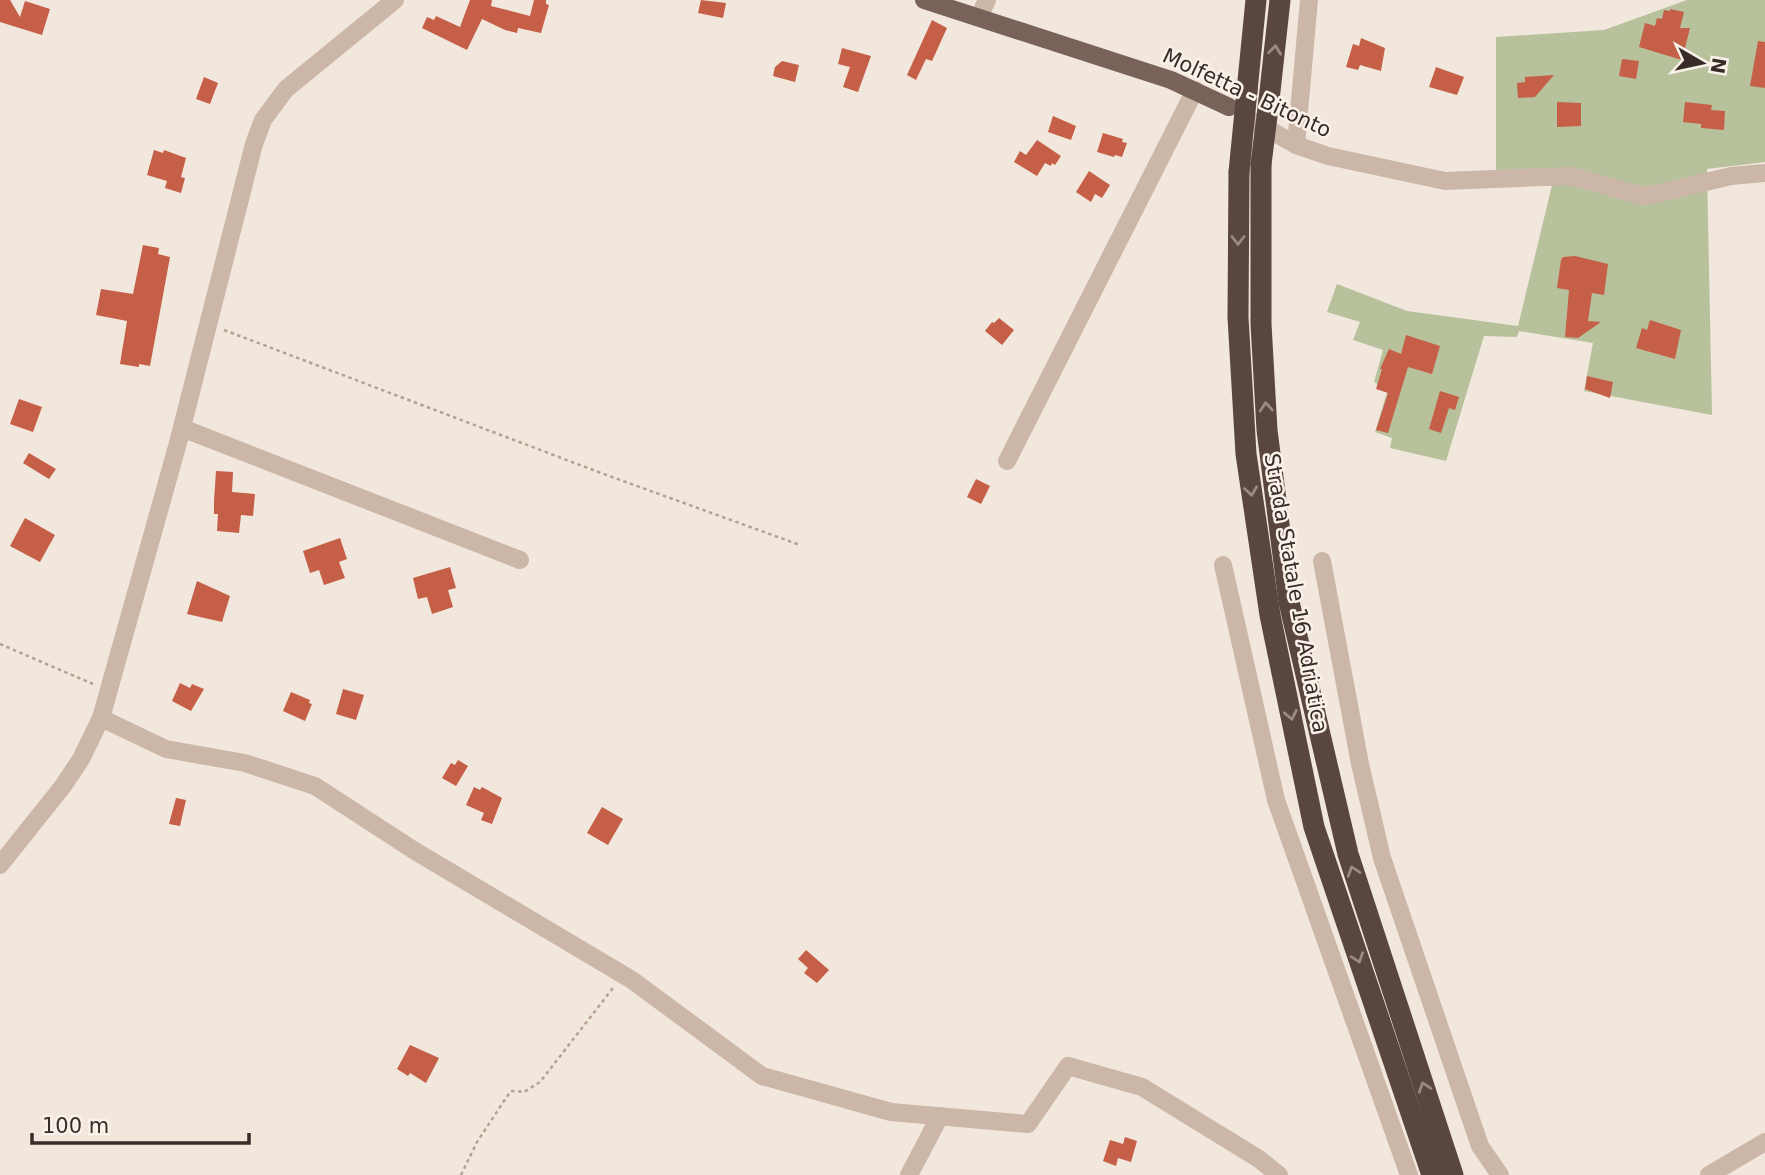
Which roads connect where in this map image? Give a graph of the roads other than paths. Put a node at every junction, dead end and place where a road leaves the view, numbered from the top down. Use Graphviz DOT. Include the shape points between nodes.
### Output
graph roads {
  1 [pos="396,0"];
  2 [pos="924,0"];
  3 [pos="986,0"];
  4 [pos="1256,0"];
  5 [pos="1280,0"];
  6 [pos="1309,0"];
  7 [pos="979,17"];
  8 [pos="1195,90"];
  9 [pos="1229,107"];
  10 [pos="1296,145"];
  11 [pos="1765,173"];
  12 [pos="182,428"];
  13 [pos="1007,461"];
  14 [pos="520,561"];
  15 [pos="1322,561"];
  16 [pos="1223,565"];
  17 [pos="101,718"];
  18 [pos="0,865"];
  19 [pos="940,1116"];
  20 [pos="1437,1129"];
  21 [pos="1765,1142"];
  22 [pos="909,1175"];
  23 [pos="1279,1175"];
  24 [pos="1409,1175"];
  25 [pos="1432,1175"];
  26 [pos="1453,1175"];
  27 [pos="1471,1175"];
  28 [pos="1500,1175"];
  29 [pos="1709,1175"];
  1 -- 12 [label="street" via="286,89 263,120"];
  2 -- 7 [label="main road, Molfetta - Bitonto"];
  3 -- 7 [label="street"];
  4 -- 25 [label="highway, Strada Statale 16 Adriatica, one-way, bridge" via="1239,172 1238,317 1246,454 1270,615 1314,827"];
  20 -- 5 [label="highway, Strada Statale 16 Adriatica, one-way, bridge" via="1348,854 1289,602 1267,430 1261,324 1261,164"];
  6 -- 10 [label="street"];
  7 -- 8 [label="main road, Molfetta - Bitonto"];
  8 -- 9 [label="main road, Molfetta - Bitonto"];
  8 -- 13 [label="street"];
  9 -- 10 [label="street, Molfetta - Bitonto"];
  10 -- 11 [label="street, Molfetta - Bitonto" via="1445,181 1572,176 1643,195"];
  12 -- 14 [label="street"];
  12 -- 17 [label="street"];
  15 -- 28 [label="street" via="1382,858 1480,1146"];
  16 -- 24 [label="street" via="1276,800"];
  17 -- 18 [label="street" via="63,786"];
  17 -- 19 [label="street" via="166,749 245,763 316,786 623,975 762,1076 891,1112"];
  19 -- 22 [label="street"];
  19 -- 23 [label="street" via="1028,1124 1068,1066 1142,1087"];
  20 -- 26 [label="highway, Strada Statale 16 Adriatica"];
  20 -- 27 [label="highway"];
  21 -- 29 [label="street"];
}
